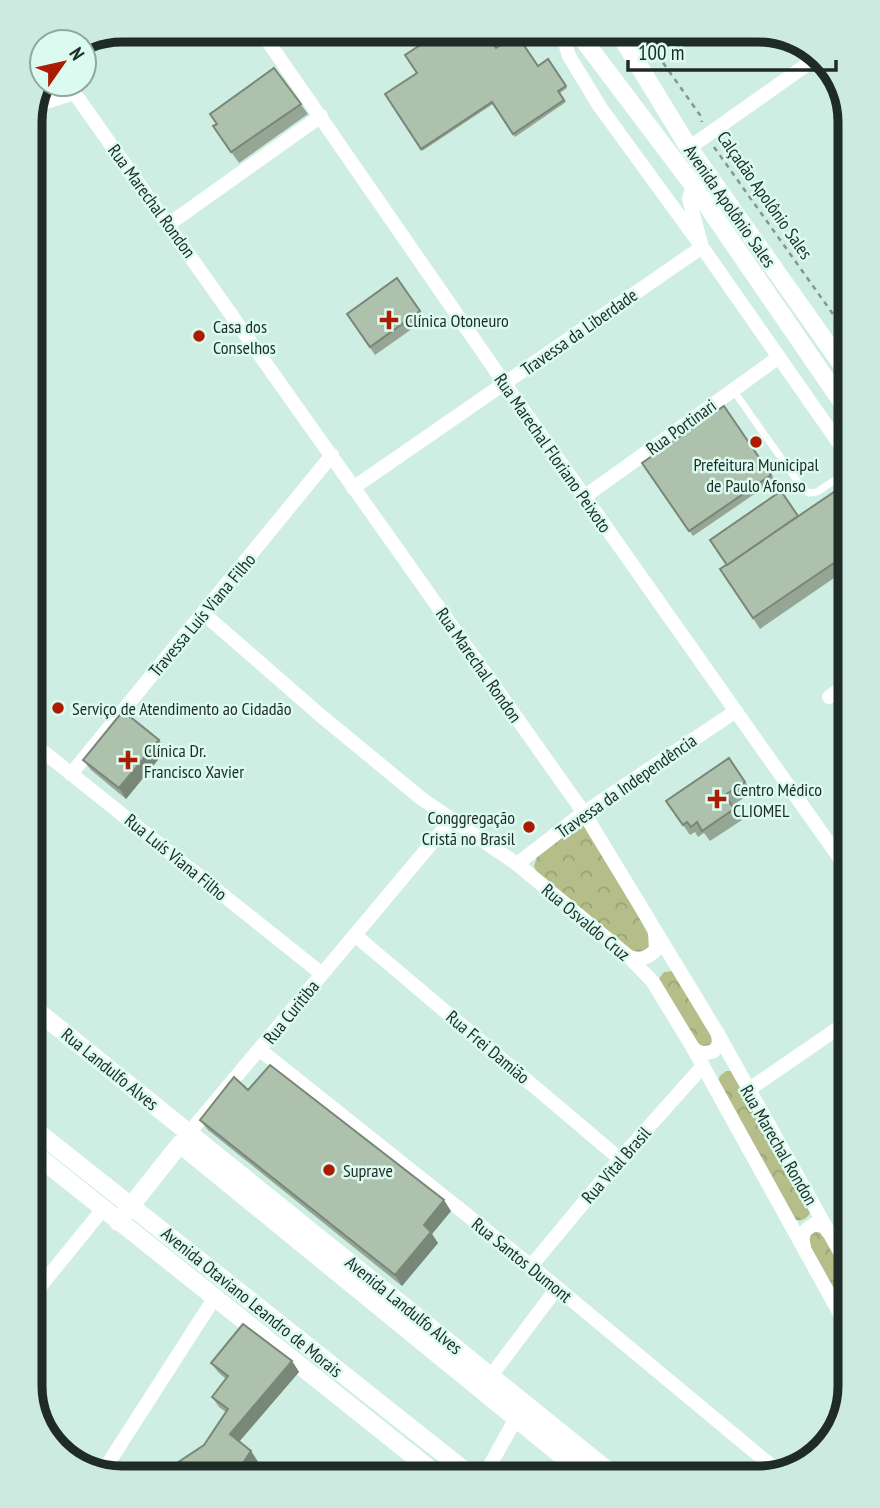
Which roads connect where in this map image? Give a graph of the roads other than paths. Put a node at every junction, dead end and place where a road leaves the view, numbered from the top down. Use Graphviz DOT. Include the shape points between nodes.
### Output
graph roads {
  1 [pos="269,42"];
  2 [pos="565,42"];
  3 [pos="585,42"];
  4 [pos="624,42"];
  5 [pos="811,62"];
  6 [pos="78,98"];
  7 [pos="321,116"];
  8 [pos="689,148"];
  9 [pos="694,185"];
  10 [pos="169,224"];
  11 [pos="702,247"];
  12 [pos="779,358"];
  13 [pos="838,359"];
  14 [pos="505,384"];
  15 [pos="733,390"];
  16 [pos="838,396"];
  17 [pos="838,441"];
  18 [pos="332,456"];
  19 [pos="838,478"];
  20 [pos="353,488"];
  21 [pos="584,497"];
  22 [pos="203,613"];
  23 [pos="838,691"];
  24 [pos="829,697"];
  25 [pos="736,711"];
  26 [pos="42,751"];
  27 [pos="71,774"];
  28 [pos="584,813"];
  29 [pos="452,819"];
  30 [pos="838,856"];
  31 [pos="517,864"];
  32 [pos="655,933"];
  33 [pos="356,936"];
  34 [pos="629,957"];
  35 [pos="676,967"];
  36 [pos="322,974"];
  37 [pos="653,982"];
  38 [pos="42,1015"];
  39 [pos="838,1028"];
  40 [pos="718,1034"];
  41 [pos="693,1048"];
  42 [pos="260,1050"];
  43 [pos="703,1066"];
  44 [pos="738,1074"];
  45 [pos="716,1089"];
  46 [pos="748,1090"];
  47 [pos="42,1135"];
  48 [pos="185,1139"];
  49 [pos="620,1158"];
  50 [pos="42,1160"];
  51 [pos="810,1199"];
  52 [pos="131,1205"];
  53 [pos="103,1209"];
  54 [pos="784,1214"];
  55 [pos="118,1222"];
  56 [pos="829,1233"];
  57 [pos="804,1249"];
  58 [pos="838,1249"];
  59 [pos="531,1266"];
  60 [pos="42,1284"];
  61 [pos="557,1288"];
  62 [pos="215,1297"];
  63 [pos="838,1310"];
  64 [pos="343,1374"];
  65 [pos="491,1375"];
  66 [pos="331,1390"];
  67 [pos="480,1391"];
  68 [pos="515,1420"];
  69 [pos="108,1464"];
  70 [pos="770,1465"];
  71 [pos="426,1466"];
  72 [pos="459,1466"];
  73 [pos="490,1466"];
  74 [pos="574,1466"];
  75 [pos="602,1466"];
  1 -- 7 [label="street, Rua Marechal Floriano Peixoto"];
  2 -- 11 [label="street" via="600,107"];
  3 -- 9 [label="street, Avenida Apolônio Sales"];
  4 -- 8 [label="street, Avenida Apolônio Sales"];
  5 -- 8 [label="street"];
  6 -- 10 [label="street, Rua Marechal Rondon"];
  7 -- 10 [label="street"];
  7 -- 14 [label="street, Rua Marechal Floriano Peixoto"];
  8 -- 13 [label="street, Avenida Apolônio Sales"];
  9 -- 11 [label="street, Avenida Apolônio Sales" via="689,199"];
  9 -- 16 [label="street, Avenida Apolônio Sales"];
  10 -- 18 [label="street, Rua Marechal Rondon"];
  11 -- 12 [label="street, Avenida Apolônio Sales"];
  11 -- 14 [label="street, Travessa da Liberdade"];
  12 -- 15 [label="street, Rua Portinari"];
  12 -- 17 [label="street, Avenida Apolônio Sales"];
  14 -- 20 [label="street, Travessa da Liberdade"];
  14 -- 21 [label="street, Rua Marechal Floriano Peixoto"];
  15 -- 19 [label="lane" via="803,489 817,492"];
  15 -- 21 [label="street, Rua Portinari"];
  18 -- 20 [label="street, Rua Marechal Rondon"];
  18 -- 22 [label="street, Travessa Luís Viana Filho"];
  20 -- 28 [label="street, Rua Marechal Rondon"];
  21 -- 25 [label="street, Rua Marechal Floriano Peixoto"];
  22 -- 27 [label="street, Travessa Luís Viana Filho"];
  22 -- 29 [label="street, Rua Osvaldo Cruz" via="330,724"];
  23 -- 24 [label="street"];
  25 -- 28 [label="street, Travessa da Independência"];
  25 -- 30 [label="street, Rua Marechal Floriano Peixoto"];
  26 -- 27 [label="street, Rua Luís Viana Filho"];
  27 -- 36 [label="street, Rua Luís Viana Filho"];
  28 -- 31 [label="street, Travessa da Independência"];
  28 -- 32 [label="street, Rua Marechal Rondon"];
  29 -- 31 [label="street, Rua Osvaldo Cruz"];
  29 -- 33 [label="street, Rua Curitiba"];
  31 -- 34 [label="street, Rua Osvaldo Cruz"];
  32 -- 34 [label="street" via="656,950 649,957"];
  32 -- 35 [label="street, Rua Marechal Rondon"];
  33 -- 36 [label="street, Rua Curitiba"];
  33 -- 49 [label="street, Rua Frei Damião"];
  34 -- 37 [label="street, Rua Osvaldo Cruz"];
  35 -- 37 [label="street" via="662,970"];
  35 -- 40 [label="street, Rua Marechal Rondon"];
  36 -- 42 [label="street, Rua Curitiba"];
  37 -- 41 [label="street, Rua Osvaldo Cruz"];
  38 -- 48 [label="street, Rua Landulfo Alves"];
  39 -- 46 [label="street"];
  40 -- 41 [label="street" via="714,1051 706,1054"];
  40 -- 44 [label="street, Rua Marechal Rondon"];
  41 -- 43 [label="street, Rua Osvaldo Cruz"];
  42 -- 48 [label="street, Rua Curitiba"];
  42 -- 59 [label="street, Rua Santos Dumont"];
  43 -- 45 [label="street, Rua Osvaldo Cruz"];
  43 -- 49 [label="street, Rua Vital Brasil"];
  44 -- 45 [label="street" via="720,1076"];
  44 -- 46 [label="street, Rua Marechal Rondon"];
  45 -- 54 [label="street, Rua Osvaldo Cruz"];
  46 -- 51 [label="street, Rua Marechal Rondon"];
  47 -- 52 [label="street, Avenida Otaviano Leandro de Morais"];
  48 -- 52 [label="street, Rua Curitiba"];
  48 -- 65 [label="street, Avenida Landulfo Alves"];
  48 -- 67 [label="street, Avenida Landulfo Alves"];
  49 -- 59 [label="street, Rua Vital Brasil"];
  50 -- 53 [label="street, Avenida Otaviano Leandro de Morais"];
  51 -- 54 [label="street" via="809,1218 797,1222"];
  51 -- 56 [label="street, Rua Marechal Rondon"];
  52 -- 55 [label="street, Rua Curitiba"];
  52 -- 64 [label="street, Avenida Otaviano Leandro de Morais"];
  53 -- 55 [label="street, Avenida Otaviano Leandro de Morais"];
  53 -- 60 [label="street"];
  54 -- 57 [label="street, Rua Osvaldo Cruz"];
  55 -- 62 [label="street, Avenida Otaviano Leandro de Morais"];
  56 -- 57 [label="street" via="815,1224 805,1228"];
  56 -- 58 [label="street, Rua Marechal Rondon"];
  57 -- 63 [label="street, Rua Osvaldo Cruz"];
  59 -- 61 [label="street, Rua Santos Dumont"];
  61 -- 65 [label="street"];
  61 -- 70 [label="street, Rua Santos Dumont"];
  62 -- 66 [label="street, Avenida Otaviano Leandro de Morais"];
  62 -- 69 [label="street"];
  64 -- 66 [label="street"];
  64 -- 72 [label="street, Avenida Otaviano Leandro de Morais"];
  65 -- 67 [label="street"];
  65 -- 75 [label="street, Avenida Landulfo Alves"];
  66 -- 71 [label="street, Avenida Otaviano Leandro de Morais"];
  67 -- 68 [label="street, Avenida Landulfo Alves"];
  68 -- 73 [label="street"];
  68 -- 74 [label="street, Avenida Landulfo Alves"];
}
